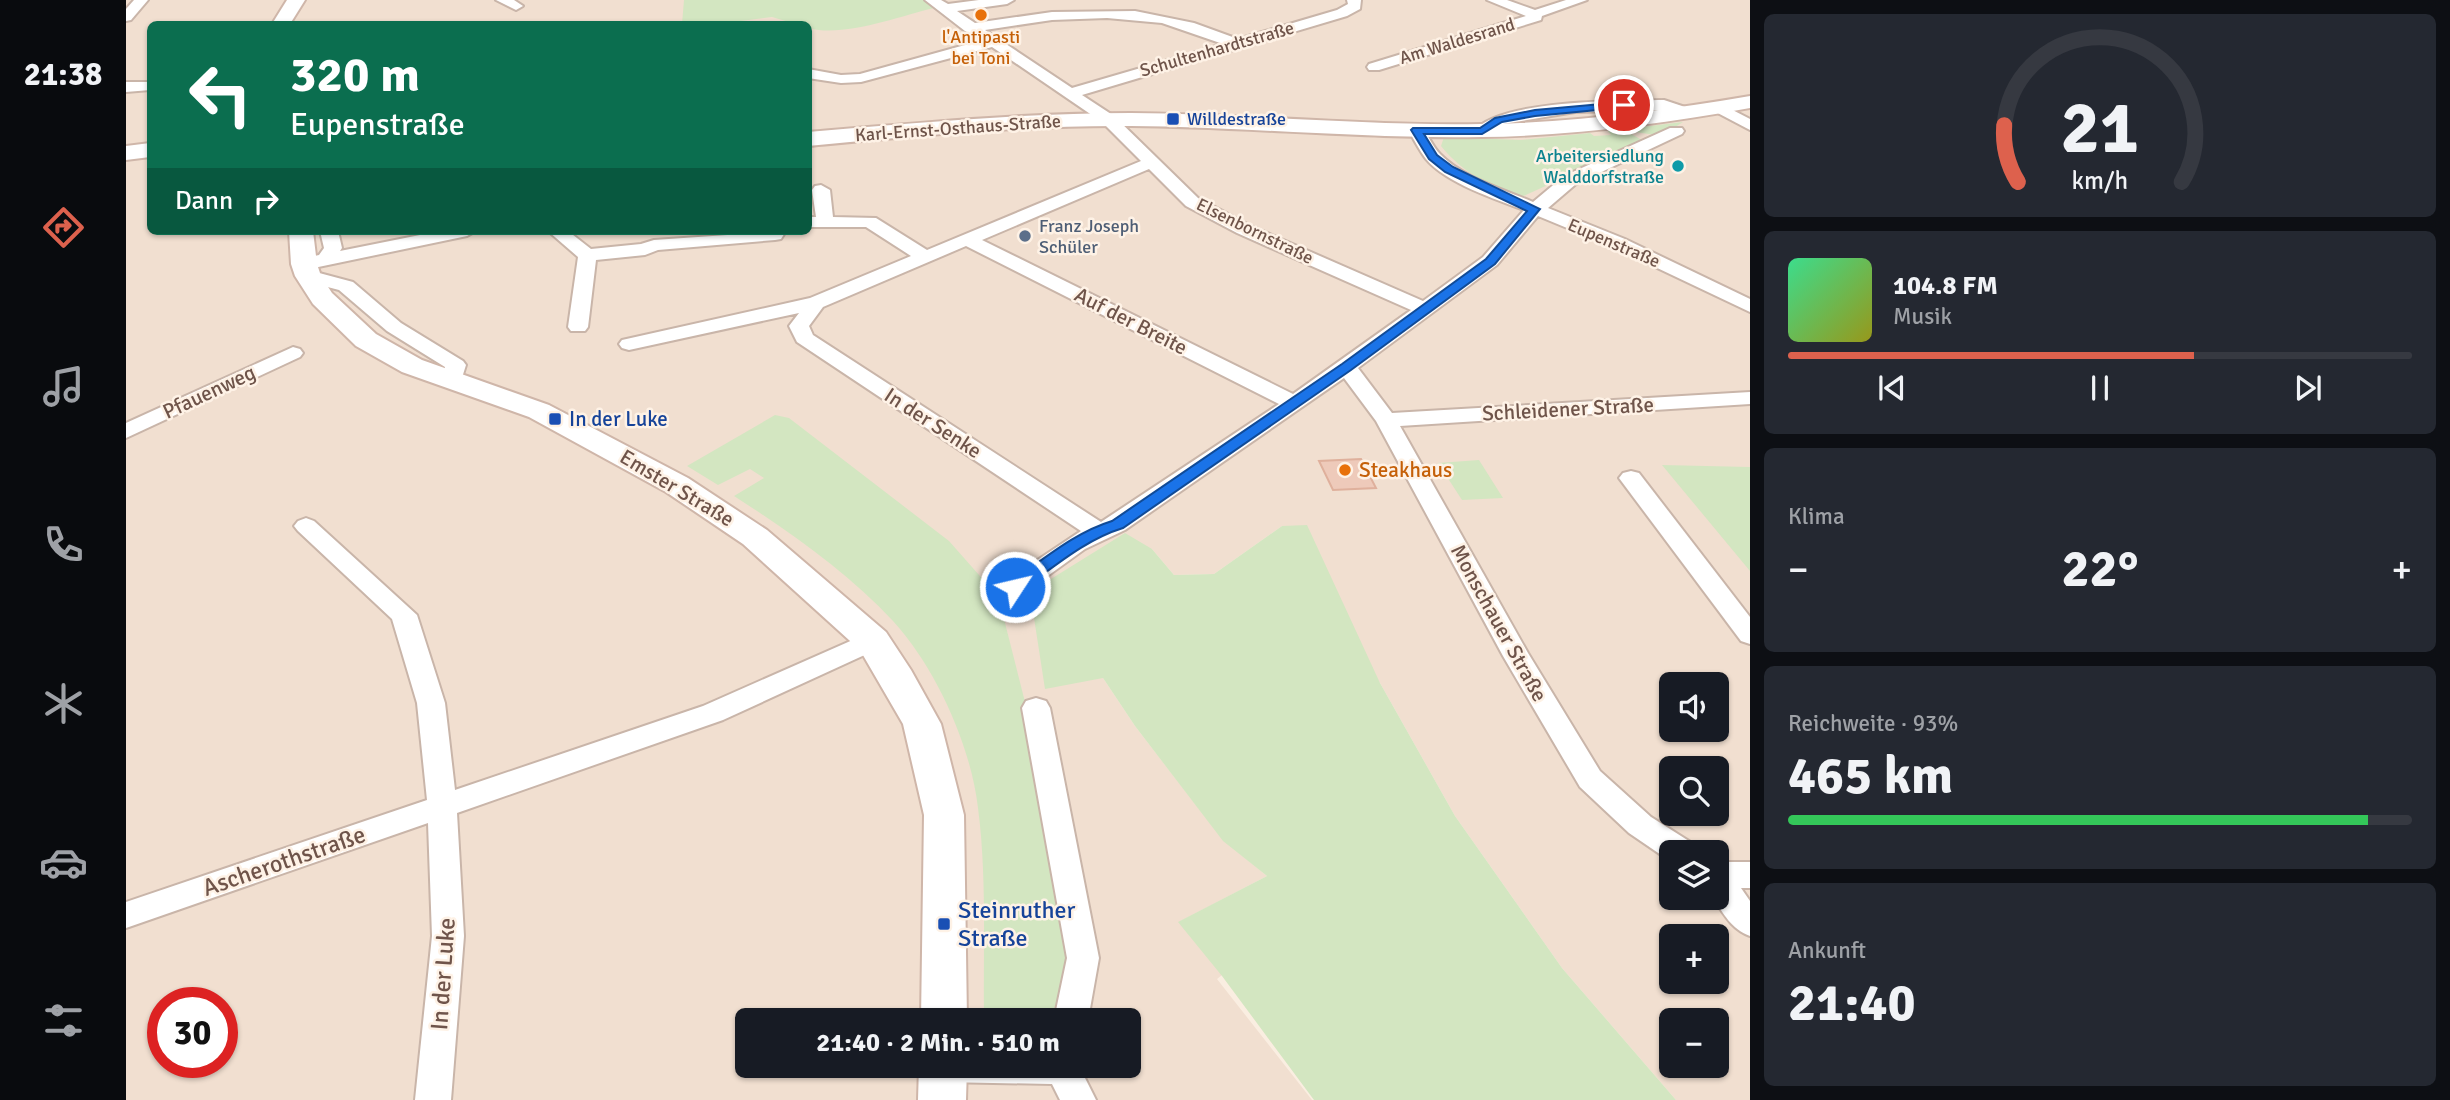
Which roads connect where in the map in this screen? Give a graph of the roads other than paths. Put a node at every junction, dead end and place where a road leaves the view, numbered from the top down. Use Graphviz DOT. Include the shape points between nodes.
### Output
graph roads {
  1 [pos="141,0"];
  2 [pos="296,0"];
  3 [pos="503,0"];
  4 [pos="1007,0"];
  5 [pos="1354,0"];
  6 [pos="1494,0"];
  7 [pos="1580,0"];
  8 [pos="938,4"];
  9 [pos="516,6"];
  10 [pos="1535,14"];
  11 [pos="126,17"];
  12 [pos="283,21"];
  13 [pos="970,28"];
  14 [pos="993,42"];
  15 [pos="1235,43"];
  16 [pos="1374,67"];
  17 [pos="812,74"];
  18 [pos="147,86"];
  19 [pos="126,87"];
  20 [pos="1071,93"];
  21 [pos="1750,102"];
  22 [pos="1717,107"];
  23 [pos="1108,119"];
  24 [pos="1681,122"];
  25 [pos="1750,125"];
  26 [pos="1416,130"];
  27 [pos="1636,135"];
  28 [pos="812,139"];
  29 [pos="1656,142"];
  30 [pos="147,150"];
  31 [pos="126,153"];
  32 [pos="1149,163"];
  33 [pos="821,190"];
  34 [pos="1534,209"];
  35 [pos="817,221"];
  36 [pos="302,235"];
  37 [pos="330,235"];
  38 [pos="449,235"];
  39 [pos="562,235"];
  40 [pos="745,235"];
  41 [pos="775,235"];
  42 [pos="968,240"];
  43 [pos="587,255"];
  44 [pos="927,258"];
  45 [pos="312,266"];
  46 [pos="816,303"];
  47 [pos="1750,306"];
  48 [pos="1426,309"];
  49 [pos="578,327"];
  50 [pos="629,344"];
  51 [pos="293,353"];
  52 [pos="1346,367"];
  53 [pos="1750,398"];
  54 [pos="1294,403"];
  55 [pos="1386,420"];
  56 [pos="126,431"];
  57 [pos="1632,478"];
  58 [pos="306,526"];
  59 [pos="1097,531"];
  60 [pos="1015,587"];
  61 [pos="1750,635"];
  62 [pos="873,641"];
  63 [pos="1036,708"];
  64 [pos="442,806"];
  65 [pos="1663,840"];
  66 [pos="1750,875"];
  67 [pos="1729,876"];
  68 [pos="1729,895"];
  69 [pos="126,915"];
  70 [pos="1750,922"];
  71 [pos="944,1008"];
  72 [pos="1073,1008"];
  73 [pos="943,1078"];
  74 [pos="1067,1078"];
  75 [pos="433,1100"];
  76 [pos="942,1100"];
  77 [pos="1078,1100"];
  1 -- 11 [label="street"];
  2 -- 12 [label="street"];
  3 -- 9 [label="street"];
  4 -- 8 [label="street"];
  5 -- 15 [label="street, Schultenhardtstraße" via="1355,6 1342,13"];
  6 -- 10 [label="street, Am Waldesrand"];
  7 -- 10 [label="street, Am Waldesrand"];
  8 -- 13 [label="street"];
  10 -- 16 [label="street, Am Waldesrand"];
  13 -- 14 [label="street"];
  13 -- 15 [label="street" via="1039,15 1088,13 1188,26"];
  14 -- 17 [label="street" via="861,78"];
  14 -- 20 [label="street"];
  15 -- 20 [label="street, Schultenhardtstraße"];
  18 -- 19 [label="street"];
  20 -- 23 [label="street"];
  21 -- 22 [label="street, Karl-Ernst-Osthaus-Straße"];
  22 -- 24 [label="street, Karl-Ernst-Osthaus-Straße"];
  22 -- 25 [label="street"];
  23 -- 26 [label="street, Karl-Ernst-Osthaus-Straße"];
  23 -- 28 [label="street, Karl-Ernst-Osthaus-Straße"];
  23 -- 32 [label="street, Elsenbornstraße"];
  24 -- 26 [label="street, Karl-Ernst-Osthaus-Straße"];
  24 -- 29 [label="street"];
  26 -- 34 [label="street, Eupenstraße" via="1433,157 1449,169"];
  27 -- 29 [label="street"];
  29 -- 34 [label="street" via="1570,180"];
  30 -- 31 [label="street"];
  32 -- 42 [label="street"];
  32 -- 48 [label="street, Elsenbornstraße" via="1192,202 1243,229"];
  33 -- 35 [label="street"];
  34 -- 47 [label="street, Eupenstraße" via="1619,243"];
  34 -- 48 [label="street" via="1490,261"];
  35 -- 44 [label="street" via="870,222"];
  36 -- 45 [label="street"];
  37 -- 45 [label="street" via="333,248"];
  38 -- 45 [label="street"];
  39 -- 43 [label="street"];
  40 -- 41 [label="street"];
  40 -- 43 [label="street"];
  42 -- 44 [label="street"];
  42 -- 54 [label="street, Auf der Breite"];
  43 -- 49 [label="street"];
  44 -- 46 [label="street"];
  45 -- 62 [label="street, Emster Straße" via="322,298 366,340 404,362 538,411 677,485 764,545"];
  46 -- 50 [label="street"];
  46 -- 59 [label="street, In der Senke" via="799,326 804,338"];
  48 -- 52 [label="street"];
  51 -- 56 [label="street, Pfauenweg"];
  52 -- 54 [label="street"];
  52 -- 55 [label="street, Monschauer Straße"];
  53 -- 55 [label="street, Schleidener Straße"];
  54 -- 59 [label="street" via="1117,525"];
  55 -- 65 [label="street, Monschauer Straße" via="1516,656 1590,779"];
  57 -- 61 [label="street"];
  58 -- 64 [label="street, In der Luke" via="404,615 431,703"];
  59 -- 60 [label="street"];
  62 -- 64 [label="street" via="713,713"];
  62 -- 71 [label="street, Emster Straße" via="922,724 944,815"];
  63 -- 72 [label="street" via="1083,958"];
  64 -- 69 [label="street, Ascherothstraße"];
  64 -- 75 [label="street, In der Luke" via="448,936"];
  66 -- 67 [label="street"];
  68 -- 70 [label="street"];
  73 -- 76 [label="street"];
  74 -- 77 [label="street"];
}
